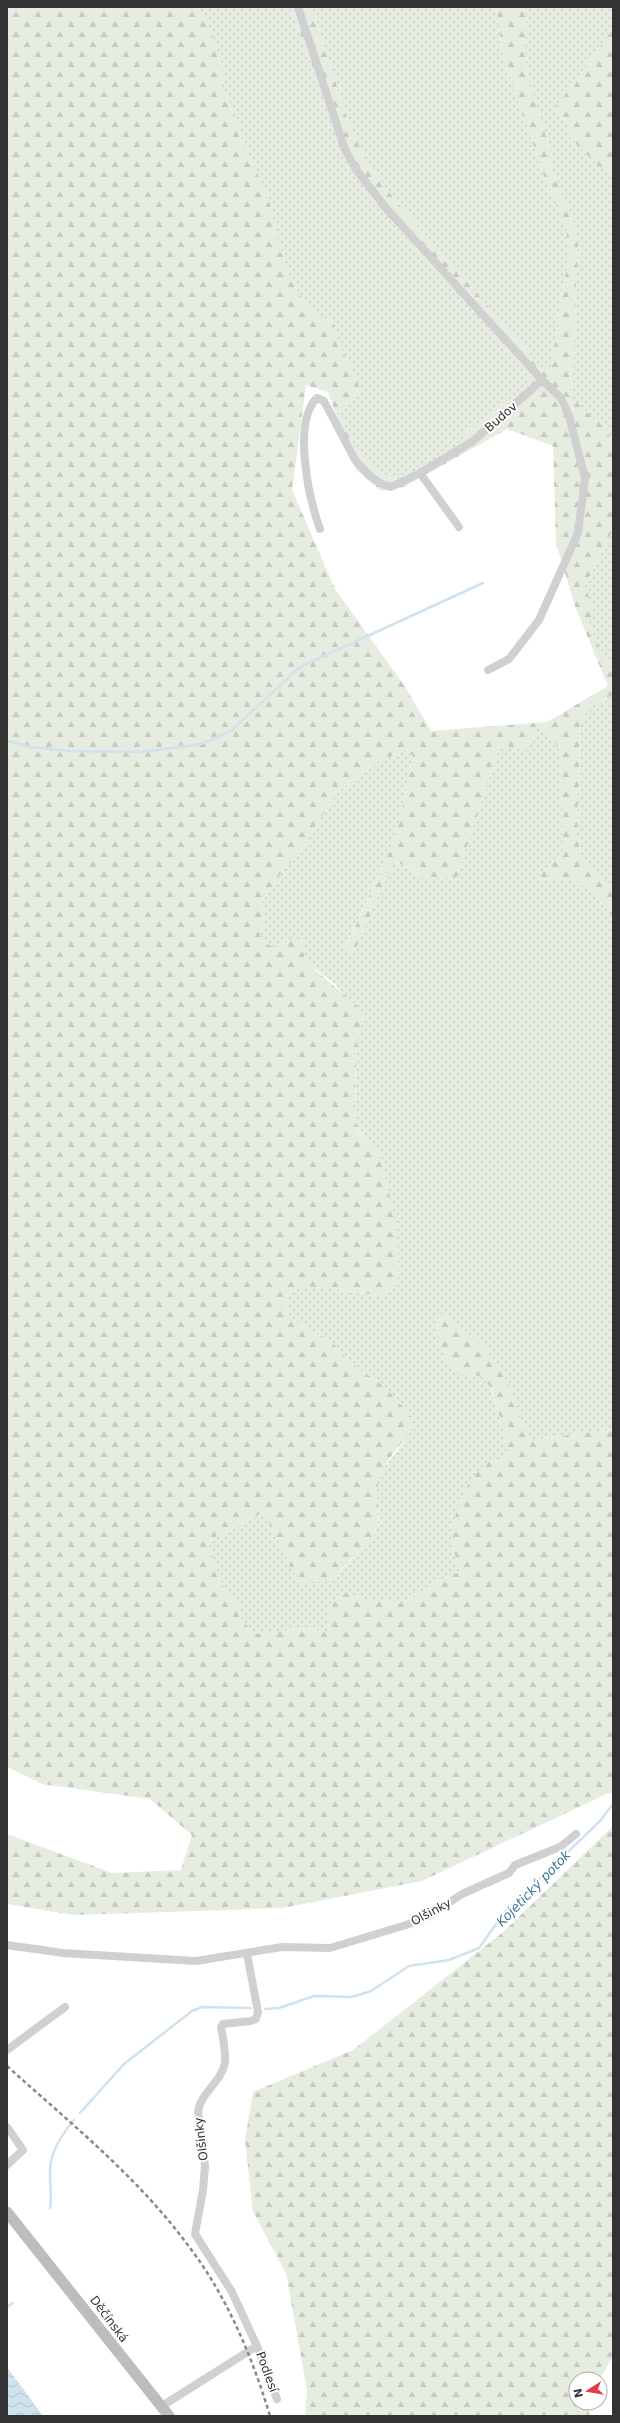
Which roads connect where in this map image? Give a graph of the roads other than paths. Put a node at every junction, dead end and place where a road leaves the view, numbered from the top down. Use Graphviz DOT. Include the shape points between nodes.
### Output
graph roads {
  1 [pos="298,7"];
  2 [pos="542,380"];
  3 [pos="420,473"];
  4 [pos="459,527"];
  5 [pos="320,529"];
  6 [pos="488,670"];
  7 [pos="576,1834"];
  8 [pos="7,1945"];
  9 [pos="247,1954"];
  10 [pos="65,2007"];
  11 [pos="7,2050"];
  12 [pos="7,2126"];
  13 [pos="7,2164"];
  14 [pos="7,2212"];
  15 [pos="257,2346"];
  16 [pos="276,2399"];
  17 [pos="166,2411"];
  1 -- 2 [label="street" via="344,147 355,168 385,207"];
  2 -- 3 [label="street, Budov" via="473,441"];
  2 -- 6 [label="street" via="564,404 585,478 578,533 539,620 509,659"];
  3 -- 4 [label="street"];
  3 -- 5 [label="street, Budov" via="392,486 382,484 371,477 355,460 324,401 317,398 310,405 303,430 312,506"];
  7 -- 9 [label="street, Olšinky" via="560,1846 515,1864 508,1873 462,1894 429,1916 406,1925 330,1948 282,1947"];
  8 -- 9 [label="street, Olšinky" via="63,1953 170,1961 196,1961"];
  9 -- 15 [label="street, Olšinky" via="258,2012 256,2019 226,2022 221,2028 225,2064 220,2076 198,2107 205,2166 195,2234 232,2292"];
  10 -- 11 [label="street"];
  12 -- 13 [label="street" via="23,2150"];
  14 -- 17 [label="main road, Děčínská"];
  15 -- 16 [label="street, Podlesí"];
  15 -- 17 [label="street"];
}
